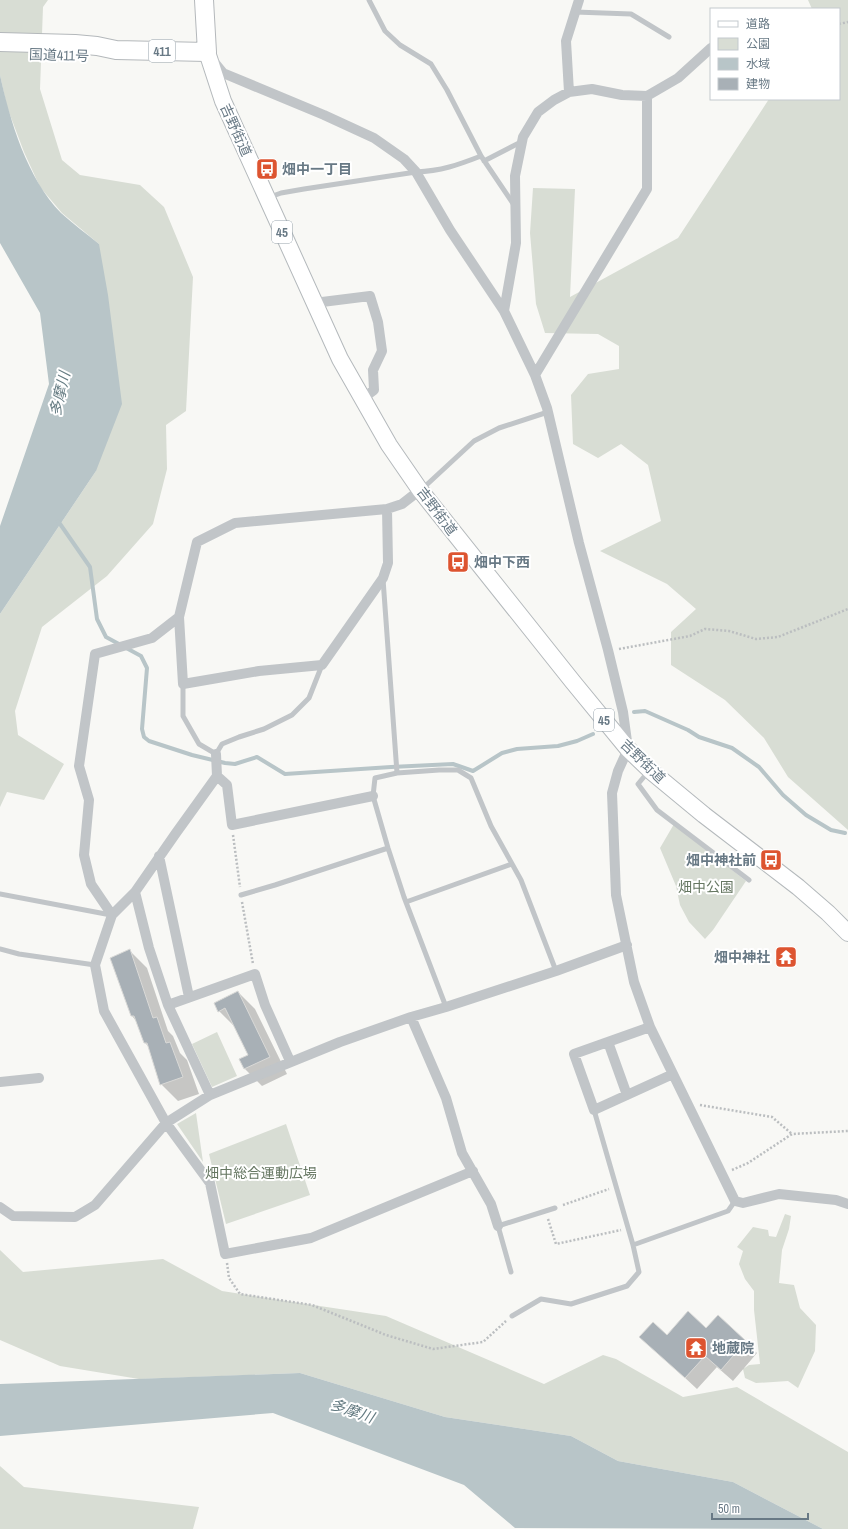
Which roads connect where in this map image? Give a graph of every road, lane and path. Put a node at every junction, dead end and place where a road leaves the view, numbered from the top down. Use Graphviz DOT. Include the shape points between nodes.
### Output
graph roads {
  1 [pos="204,0"];
  2 [pos="369,0"];
  3 [pos="580,0"];
  4 [pos="575,12"];
  5 [pos="669,37"];
  6 [pos="0,42"];
  7 [pos="43,48"];
  8 [pos="710,49"];
  9 [pos="207,52"];
  10 [pos="0,54"];
  11 [pos="569,92"];
  12 [pos="646,96"];
  13 [pos="521,142"];
  14 [pos="483,159"];
  15 [pos="416,172"];
  16 [pos="267,198"];
  17 [pos="516,208"];
  18 [pos="314,302"];
  19 [pos="504,310"];
  20 [pos="535,375"];
  21 [pos="362,399"];
  22 [pos="548,412"];
  23 [pos="420,490"];
  24 [pos="387,509"];
  25 [pos="383,578"];
  26 [pos="848,609"];
  27 [pos="179,617"];
  28 [pos="608,650"];
  29 [pos="322,665"];
  30 [pos="183,684"];
  31 [pos="628,749"];
  32 [pos="216,754"];
  33 [pos="650,770"];
  34 [pos="397,773"];
  35 [pos="217,776"];
  36 [pos="373,796"];
  37 [pos="388,848"];
  38 [pos="159,856"];
  39 [pos="512,864"];
  40 [pos="749,880"];
  41 [pos="135,892"];
  42 [pos="0,894"];
  43 [pos="241,895"];
  44 [pos="406,902"];
  45 [pos="112,915"];
  46 [pos="848,933"];
  47 [pos="627,945"];
  48 [pos="0,949"];
  49 [pos="95,965"];
  50 [pos="556,971"];
  51 [pos="189,997"];
  52 [pos="168,1005"];
  53 [pos="446,1008"];
  54 [pos="411,1017"];
  55 [pos="650,1027"];
  56 [pos="608,1042"];
  57 [pos="290,1061"];
  58 [pos="673,1074"];
  59 [pos="39,1078"];
  60 [pos="0,1082"];
  61 [pos="210,1095"];
  62 [pos="627,1095"];
  63 [pos="684,1096"];
  64 [pos="594,1110"];
  65 [pos="166,1123"];
  66 [pos="848,1131"];
  67 [pos="792,1134"];
  68 [pos="473,1172"];
  69 [pos="722,1174"];
  70 [pos="616,1186"];
  71 [pos="735,1201"];
  72 [pos="848,1204"];
  73 [pos="0,1207"];
  74 [pos="555,1208"];
  75 [pos="545,1211"];
  76 [pos="498,1226"];
  77 [pos="628,1229"];
  78 [pos="633,1245"];
  79 [pos="225,1254"];
  80 [pos="510,1272"];
  81 [pos="512,1316"];
  1 -- 9 [label="highway, 吉野街道"];
  2 -- 14 [label="lane" via="385,31 400,45 431,64"];
  3 -- 4 [label="street"];
  4 -- 5 [label="lane" via="631,14"];
  4 -- 11 [label="street" via="566,41"];
  6 -- 7 [label="highway, 国道411号 / 411"];
  7 -- 9 [label="highway, 国道411号 / 411" via="97,46 116,50"];
  7 -- 10 [label="highway, 国道411号 / 411"];
  8 -- 12 [label="street" via="678,78"];
  9 -- 15 [label="street" via="223,72 374,138 404,159"];
  9 -- 16 [label="main road, 吉野街道 / 45" via="218,90"];
  11 -- 12 [label="street" via="592,90"];
  11 -- 13 [label="street" via="538,112"];
  12 -- 20 [label="street" via="647,189"];
  13 -- 14 [label="lane"];
  13 -- 17 [label="street" via="515,176"];
  14 -- 15 [label="lane" via="434,171"];
  14 -- 17 [label="lane"];
  15 -- 16 [label="lane" via="304,189"];
  15 -- 19 [label="street" via="450,230"];
  16 -- 18 [label="main road, 吉野街道 / 45"];
  17 -- 19 [label="street" via="516,243"];
  18 -- 21 [label="main road, 吉野街道 / 45"];
  18 -- 21 [label="street" via="370,296 378,322 382,351 373,370 374,390"];
  19 -- 20 [label="street"];
  20 -- 22 [label="street"];
  21 -- 23 [label="main road, 吉野街道 / 45"];
  22 -- 23 [label="lane" via="499,428 474,441"];
  22 -- 28 [label="street"];
  23 -- 24 [label="street" via="402,504"];
  23 -- 31 [label="main road, 吉野街道 / 45"];
  24 -- 25 [label="street" via="388,563"];
  24 -- 27 [label="street" via="235,523 197,542"];
  25 -- 29 [label="street"];
  25 -- 34 [label="lane"];
  26 -- 28 [label="path" via="778,637 756,639 729,631 706,629 690,636"];
  27 -- 30 [label="street"];
  27 -- 45 [label="street" via="152,638 95,654 79,766 89,800 84,855 91,884"];
  28 -- 31 [label="street" via="623,712"];
  29 -- 30 [label="street" via="259,671"];
  29 -- 32 [label="lane" via="309,698 292,715 264,729 222,744"];
  30 -- 32 [label="lane" via="182,716 199,744"];
  31 -- 33 [label="main road, 吉野街道 / 45"];
  31 -- 47 [label="street" via="612,793 616,895"];
  32 -- 35 [label="street"];
  33 -- 40 [label="lane" via="638,784 657,810"];
  33 -- 46 [label="main road, 吉野街道 / 45" via="798,887"];
  34 -- 36 [label="lane" via="375,778"];
  34 -- 39 [label="lane" via="458,770 471,778 491,826"];
  35 -- 36 [label="street" via="227,785 232,825"];
  35 -- 38 [label="street"];
  36 -- 37 [label="lane"];
  37 -- 43 [label="lane"];
  37 -- 44 [label="lane"];
  38 -- 41 [label="street"];
  38 -- 51 [label="street"];
  39 -- 44 [label="lane"];
  39 -- 50 [label="lane" via="521,880"];
  41 -- 45 [label="street"];
  41 -- 52 [label="street" via="148,948"];
  42 -- 45 [label="lane"];
  44 -- 53 [label="lane"];
  45 -- 49 [label="street"];
  47 -- 50 [label="street"];
  47 -- 55 [label="street" via="634,982"];
  48 -- 49 [label="lane"];
  49 -- 65 [label="street" via="104,1011"];
  50 -- 53 [label="street"];
  51 -- 52 [label="street"];
  51 -- 57 [label="street" via="255,974 265,1005"];
  52 -- 61 [label="street"];
  53 -- 54 [label="street"];
  54 -- 57 [label="street"];
  54 -- 68 [label="street" via="446,1098 462,1153"];
  55 -- 56 [label="street"];
  55 -- 58 [label="street"];
  56 -- 62 [label="street"];
  56 -- 64 [label="street" via="574,1054"];
  57 -- 61 [label="street"];
  58 -- 62 [label="street"];
  58 -- 63 [label="street"];
  59 -- 60 [label="street"];
  61 -- 65 [label="street"];
  62 -- 64 [label="street"];
  63 -- 67 [label="path" via="700,1105 772,1117"];
  63 -- 69 [label="street"];
  64 -- 70 [label="lane"];
  65 -- 73 [label="street" via="95,1205 75,1217 13,1216"];
  65 -- 79 [label="street" via="210,1183"];
  66 -- 67 [label="path"];
  67 -- 69 [label="path" via="748,1164"];
  68 -- 76 [label="street" via="491,1204"];
  68 -- 79 [label="street" via="310,1238"];
  69 -- 71 [label="street"];
  70 -- 74 [label="path"];
  70 -- 77 [label="lane"];
  71 -- 72 [label="street" via="743,1203 780,1194 836,1200"];
  71 -- 78 [label="lane" via="728,1211"];
  74 -- 75 [label="lane"];
  75 -- 76 [label="lane"];
  75 -- 77 [label="path" via="556,1244"];
  76 -- 80 [label="lane"];
  77 -- 78 [label="lane"];
  78 -- 81 [label="lane" via="639,1272 627,1286 571,1304 541,1299"];
  79 -- 81 [label="path" via="229,1278 240,1294 312,1304 386,1335 433,1349 483,1342"];
}
